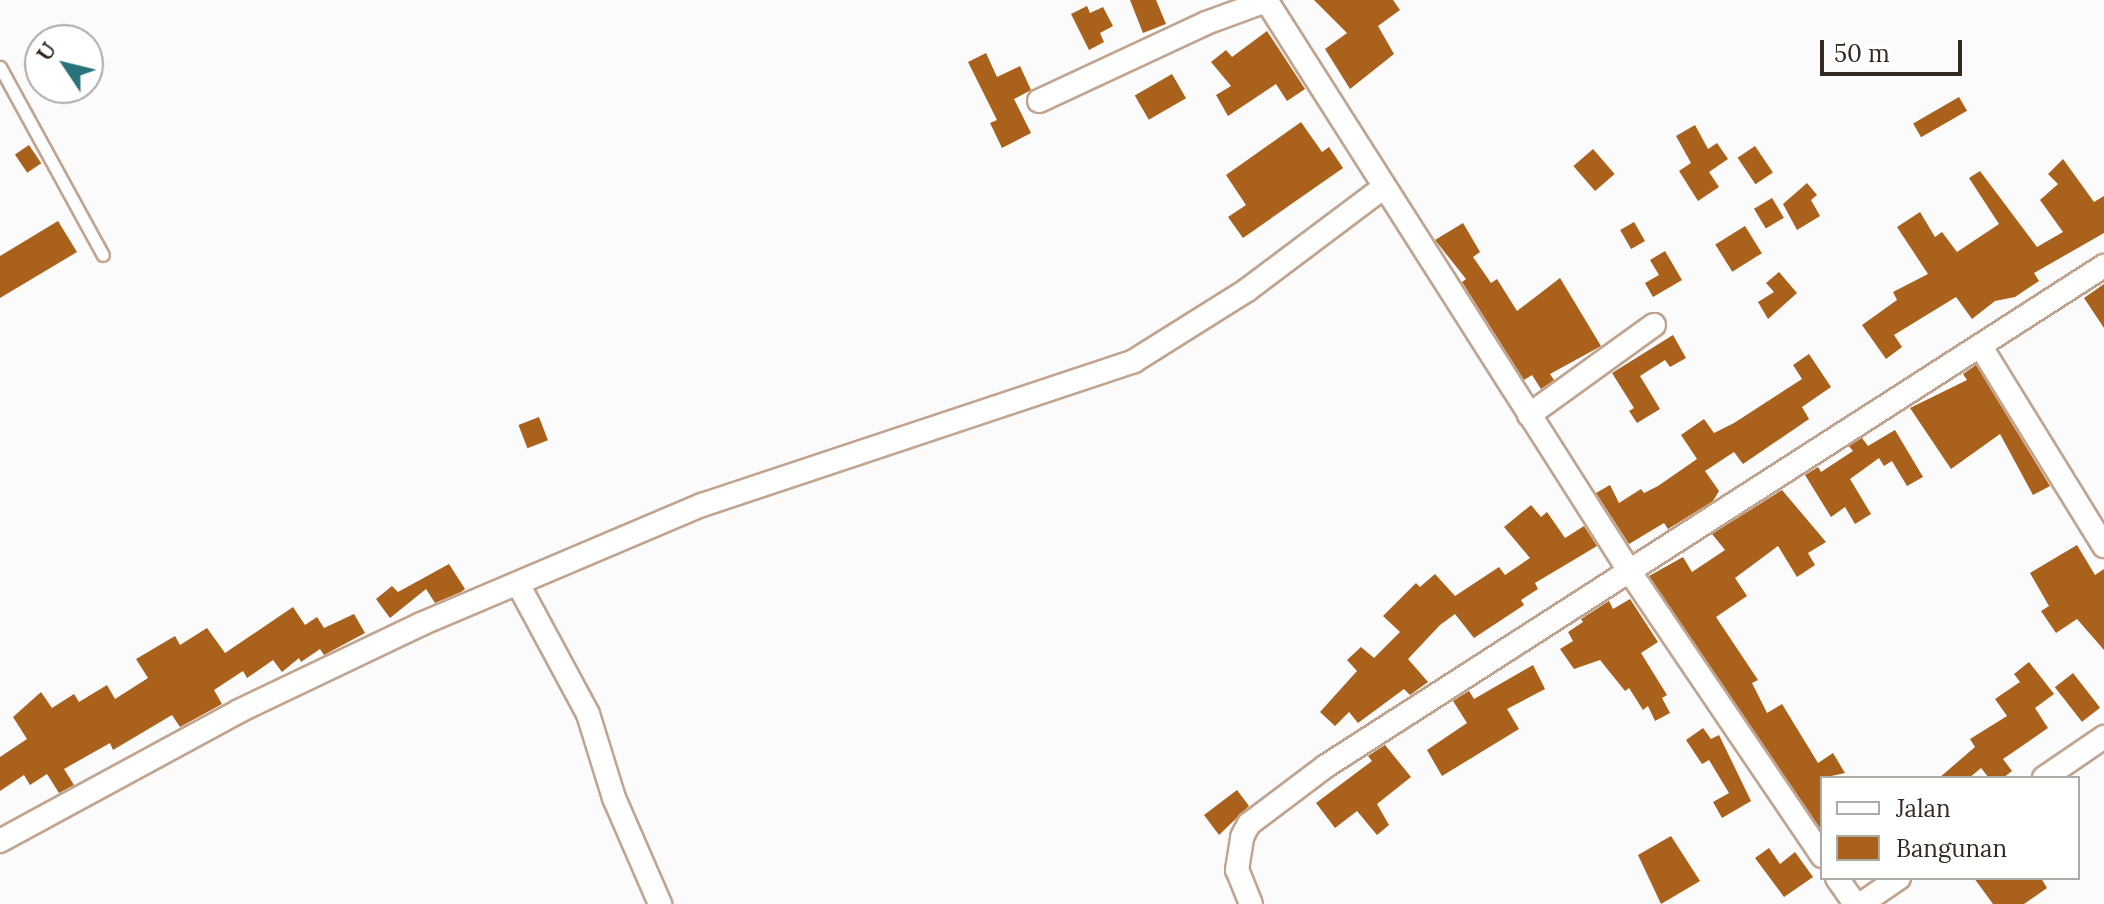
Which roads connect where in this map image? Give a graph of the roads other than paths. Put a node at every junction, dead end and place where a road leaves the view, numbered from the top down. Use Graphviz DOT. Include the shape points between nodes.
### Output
graph roads {
  1 [pos="1266,1"];
  2 [pos="0,67"];
  3 [pos="1039,101"];
  4 [pos="1383,188"];
  5 [pos="103,255"];
  6 [pos="2104,266"];
  7 [pos="1654,325"];
  8 [pos="1981,347"];
  9 [pos="1529,415"];
  10 [pos="2104,546"];
  11 [pos="1630,572"];
  12 [pos="518,584"];
  13 [pos="2104,737"];
  14 [pos="2047,776"];
  15 [pos="0,841"];
  16 [pos="1820,853"];
  17 [pos="1838,880"];
  18 [pos="1896,880"];
  19 [pos="660,904"];
  20 [pos="1251,904"];
  21 [pos="1855,904"];
  22 [pos="1861,904"];
  1 -- 3 [label="street" via="1206,23"];
  1 -- 4 [label="street"];
  2 -- 5 [label="lane"];
  4 -- 9 [label="street"];
  4 -- 12 [label="street" via="1247,290 1134,361 702,505"];
  6 -- 8 [label="street"];
  7 -- 9 [label="street"];
  8 -- 10 [label="street"];
  8 -- 11 [label="street"];
  9 -- 11 [label="street"];
  11 -- 16 [label="street"];
  11 -- 20 [label="street" via="1326,766 1249,824 1237,850 1237,870"];
  12 -- 15 [label="street" via="267,697"];
  12 -- 19 [label="street" via="588,714 614,798"];
  13 -- 14 [label="street"];
  17 -- 21 [label="street"];
  18 -- 22 [label="street"];
}
